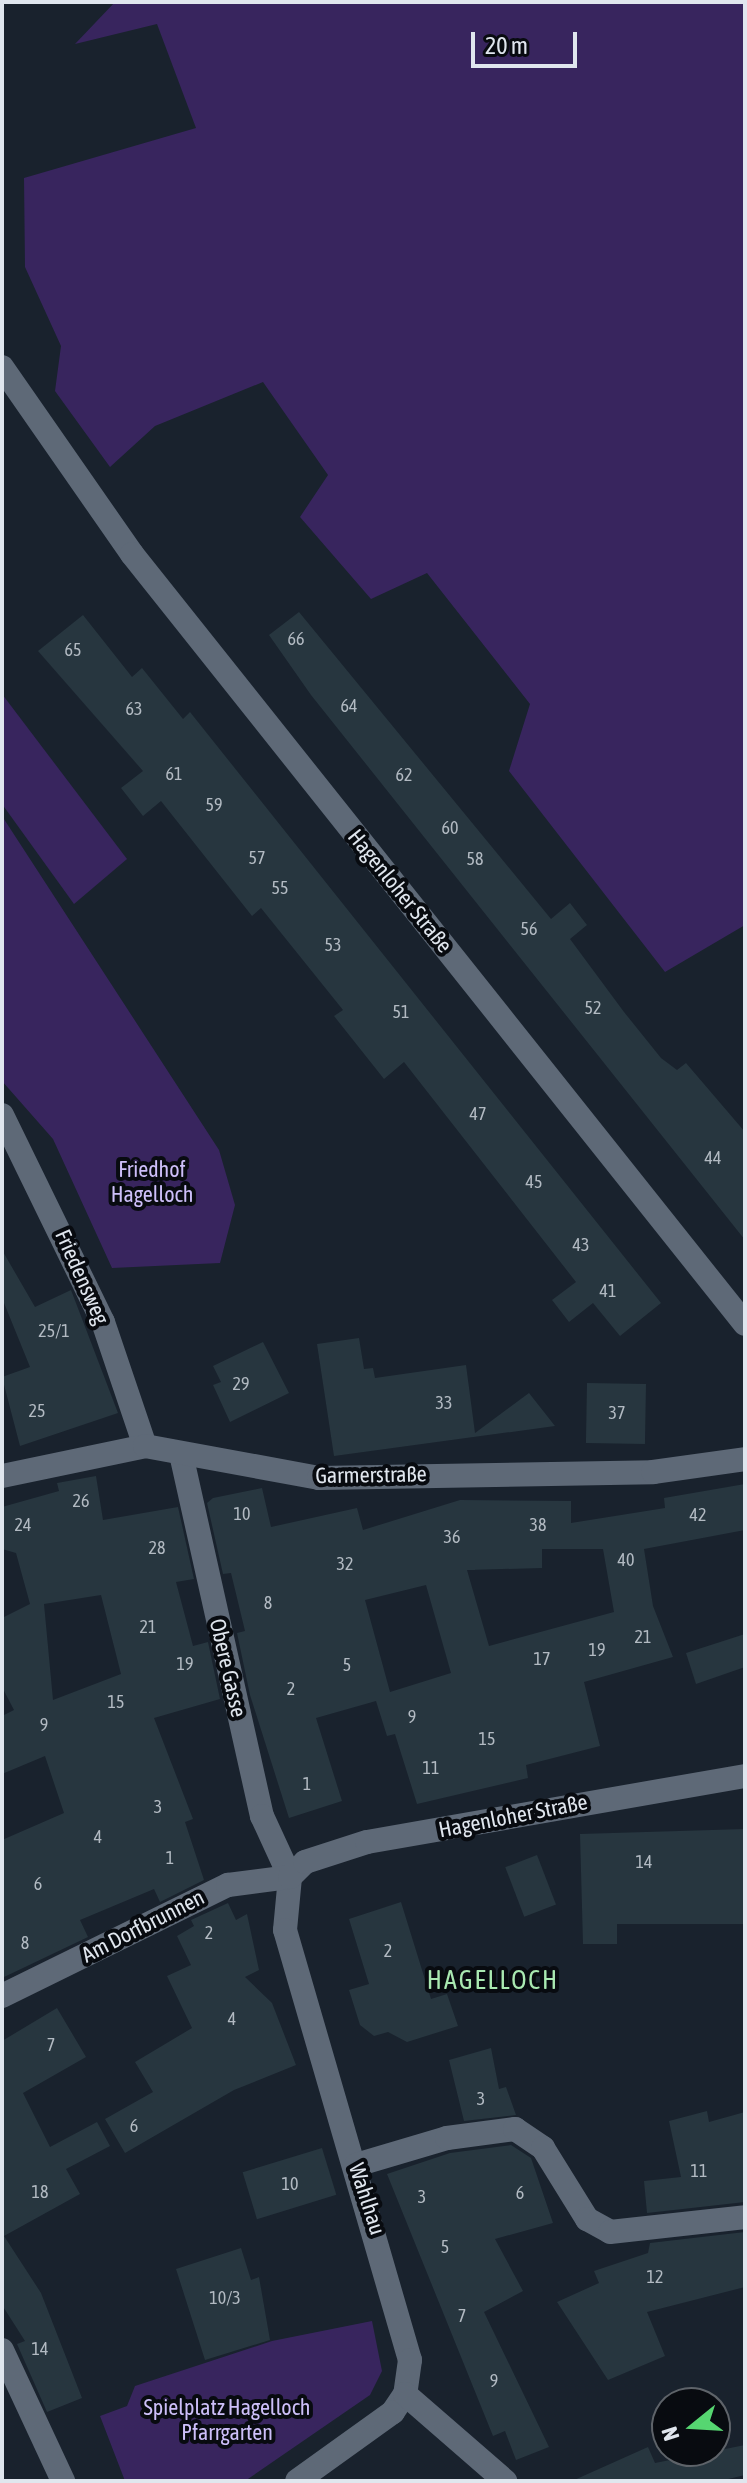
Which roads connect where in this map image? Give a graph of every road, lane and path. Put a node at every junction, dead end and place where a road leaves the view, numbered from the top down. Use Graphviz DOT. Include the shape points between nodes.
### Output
graph roads {
  1 [pos="2,367"];
  2 [pos="2,1115"];
  3 [pos="745,1324"];
  4 [pos="145,1446"];
  5 [pos="181,1454"];
  6 [pos="745,1459"];
  7 [pos="2,1476"];
  8 [pos="745,1776"];
  9 [pos="290,1877"];
  10 [pos="2,1996"];
  11 [pos="356,2165"];
  12 [pos="745,2217"];
  13 [pos="2,2350"];
  14 [pos="405,2394"];
  15 [pos="63,2481"];
  16 [pos="297,2481"];
  17 [pos="505,2481"];
  1 -- 3 [label="street, Hagenloher Straße" via="57,456"];
  2 -- 4 [label="street, Friedensweg" via="103,1322"];
  4 -- 5 [label="street, Garmerstraße"];
  4 -- 7 [label="street, Garmerstraße"];
  5 -- 6 [label="street, Garmerstraße" via="319,1478 640,1473"];
  5 -- 9 [label="street, Obere Gasse" via="262,1816"];
  8 -- 9 [label="street, Hagenloher Straße" via="346,1847 305,1862"];
  9 -- 10 [label="street, Am Dorfbrunnen" via="228,1885"];
  9 -- 11 [label="street, Wahlhau" via="285,1930"];
  11 -- 12 [label="street" via="447,2138 515,2129 543,2148 587,2219 610,2232"];
  11 -- 14 [label="street, Wahlhau" via="405,2325"];
  13 -- 15 [label="street"];
  14 -- 16 [label="street" via="379,2426"];
  14 -- 17 [label="street"];
}
